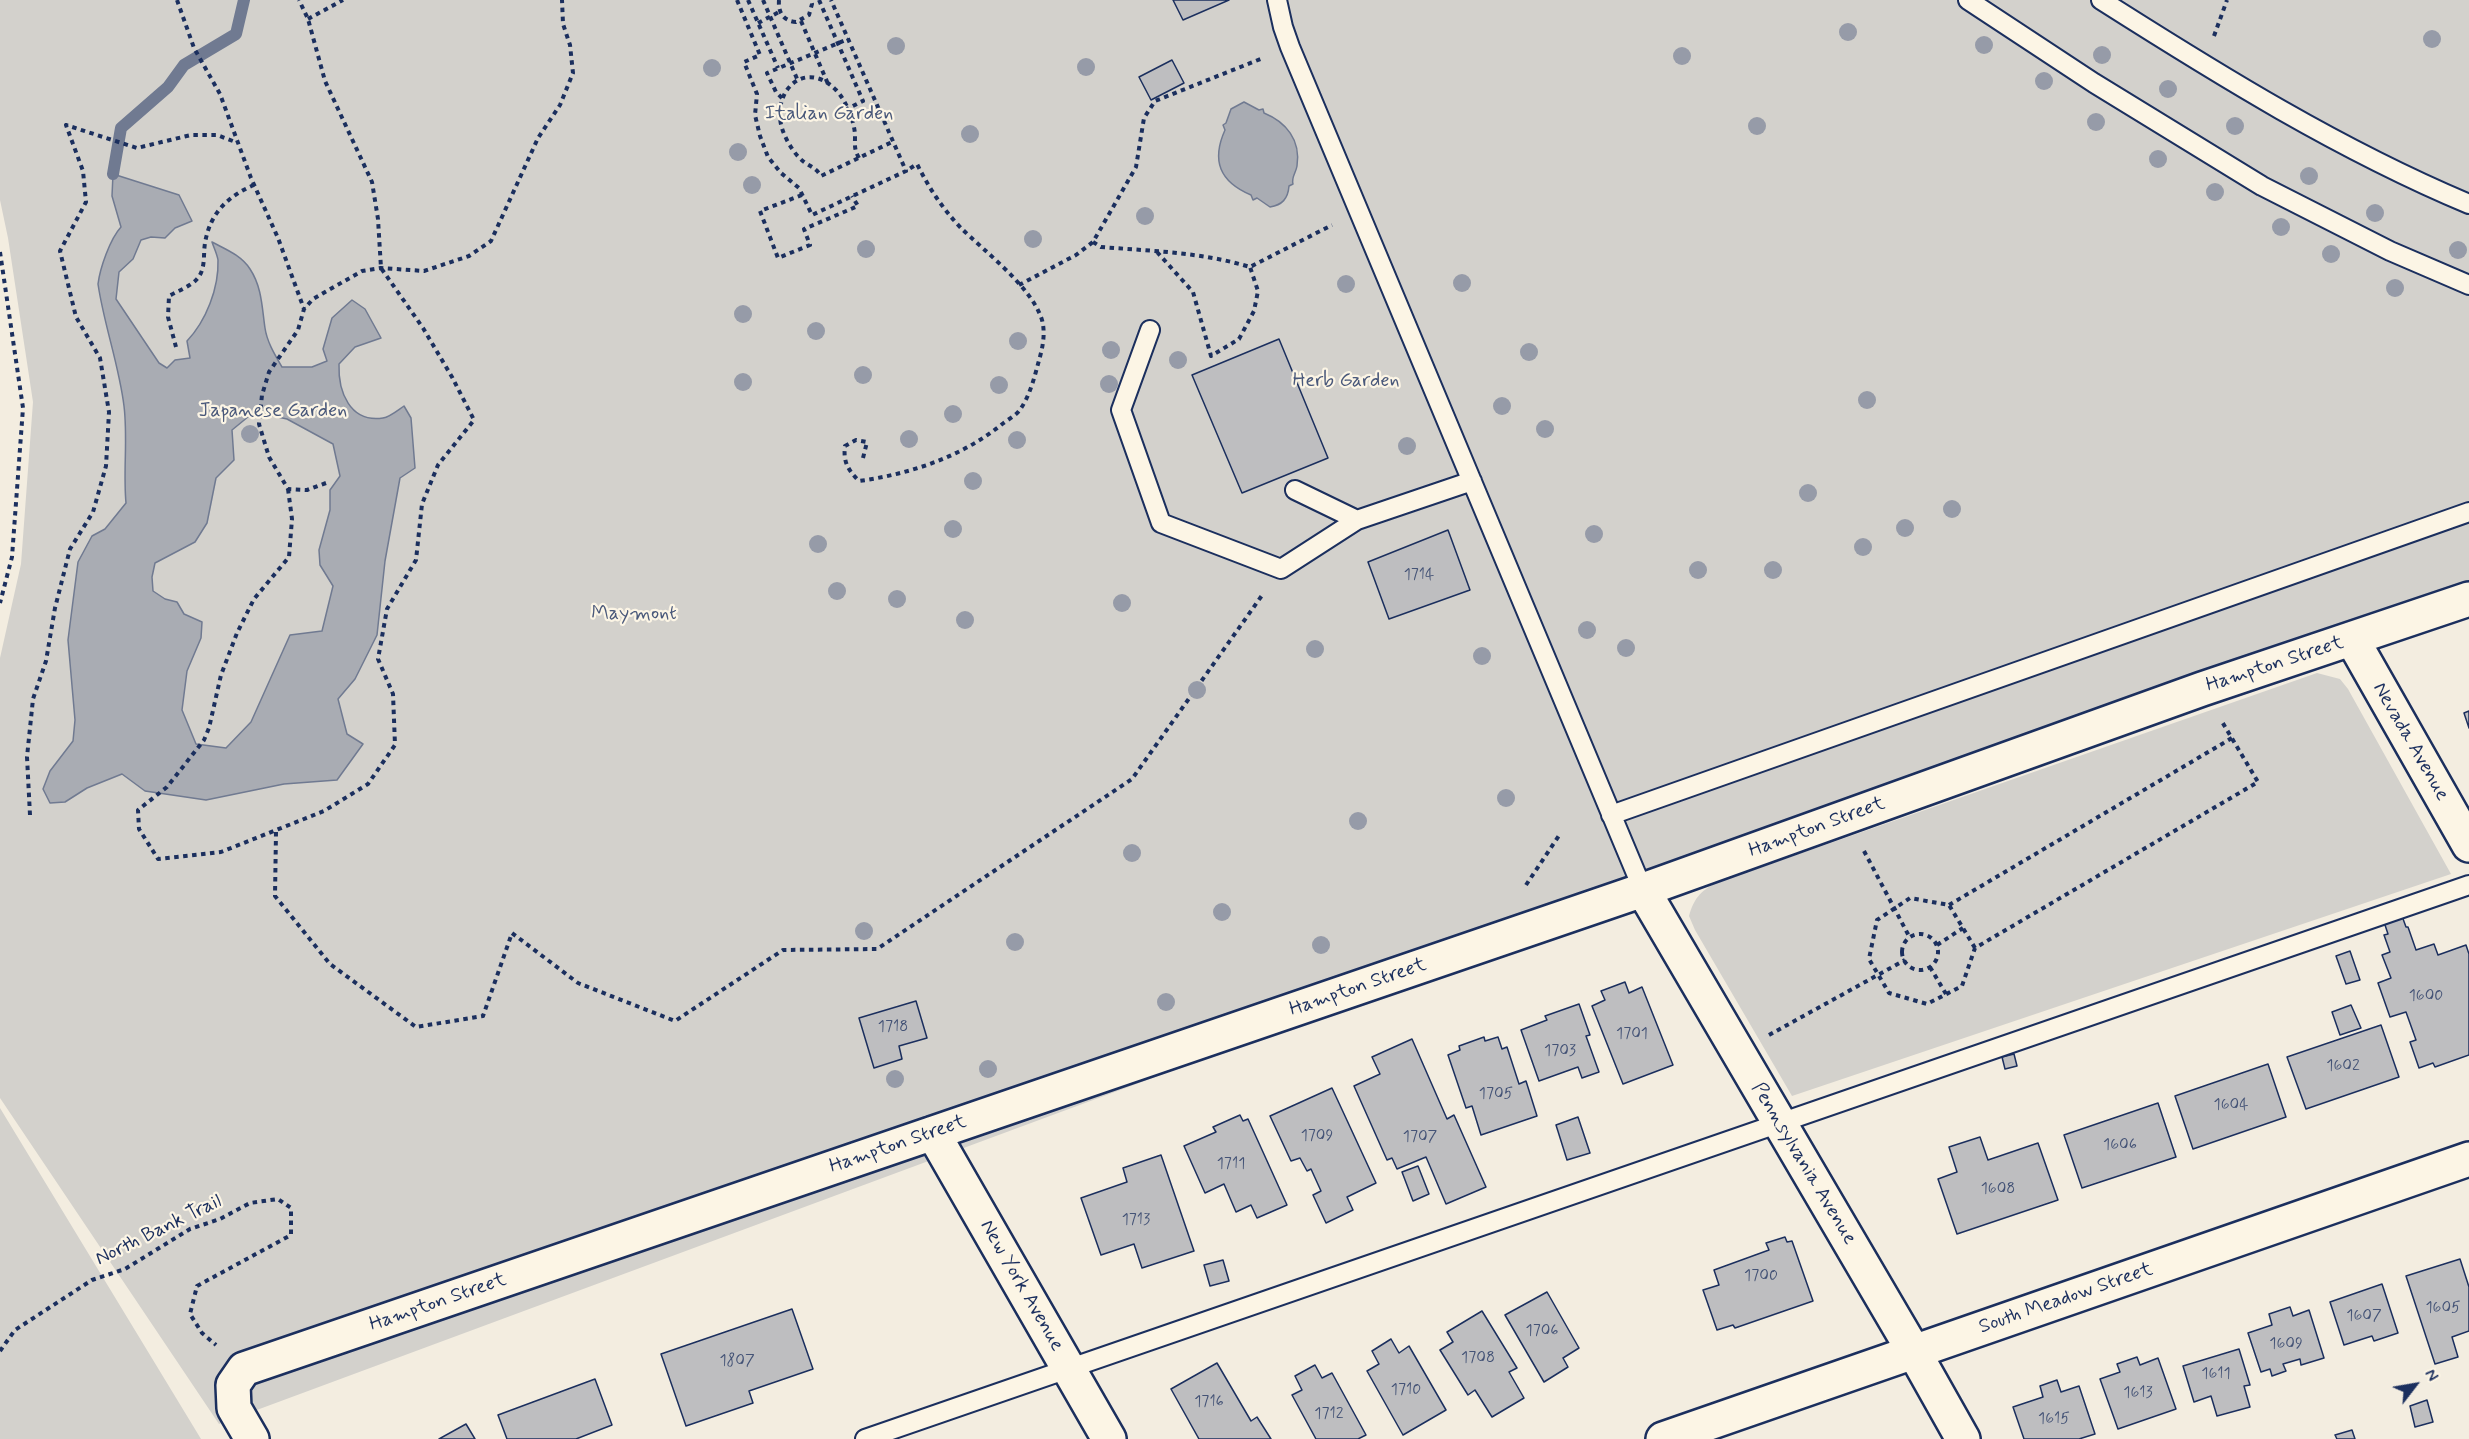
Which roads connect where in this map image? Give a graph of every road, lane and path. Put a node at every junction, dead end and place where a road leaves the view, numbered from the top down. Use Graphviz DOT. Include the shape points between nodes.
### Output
graph roads {
  1 [pos="177,0"];
  2 [pos="299,0"];
  3 [pos="344,0"];
  4 [pos="562,0"];
  5 [pos="737,0"];
  6 [pos="748,0"];
  7 [pos="763,0"];
  8 [pos="779,0"];
  9 [pos="811,0"];
  10 [pos="819,0"];
  11 [pos="831,0"];
  12 [pos="1277,0"];
  13 [pos="1968,0"];
  14 [pos="2101,0"];
  15 [pos="2227,0"];
  16 [pos="779,12"];
  17 [pos="770,16"];
  18 [pos="308,19"];
  19 [pos="801,21"];
  20 [pos="758,23"];
  21 [pos="848,39"];
  22 [pos="838,44"];
  23 [pos="1290,47"];
  24 [pos="815,53"];
  25 [pos="791,63"];
  26 [pos="2204,66"];
  27 [pos="778,68"];
  28 [pos="798,81"];
  29 [pos="829,85"];
  30 [pos="873,97"];
  31 [pos="782,98"];
  32 [pos="862,101"];
  33 [pos="847,109"];
  34 [pos="892,142"];
  35 [pos="238,143"];
  36 [pos="859,158"];
  37 [pos="906,171"];
  38 [pos="254,185"];
  39 [pos="802,195"];
  40 [pos="852,196"];
  41 [pos="2469,204"];
  42 [pos="1359,211"];
  43 [pos="1093,242"];
  44 [pos="1157,251"];
  45 [pos="0,252"];
  46 [pos="1250,267"];
  47 [pos="381,268"];
  48 [pos="1018,285"];
  49 [pos="2469,285"];
  50 [pos="304,309"];
  51 [pos="1150,330"];
  52 [pos="176,347"];
  53 [pos="863,458"];
  54 [pos="1472,481"];
  55 [pos="326,483"];
  56 [pos="288,489"];
  57 [pos="1295,490"];
  58 [pos="2469,512"];
  59 [pos="1357,520"];
  60 [pos="1281,569"];
  61 [pos="2469,599"];
  62 [pos="0,603"];
  63 [pos="2352,639"];
  64 [pos="30,815"];
  65 [pos="1611,815"];
  66 [pos="1846,818"];
  67 [pos="276,832"];
  68 [pos="1560,834"];
  69 [pos="2469,844"];
  70 [pos="1526,885"];
  71 [pos="2469,885"];
  72 [pos="1643,890"];
  73 [pos="1949,905"];
  74 [pos="1895,908"];
  75 [pos="1963,928"];
  76 [pos="1910,938"];
  77 [pos="1937,945"];
  78 [pos="1975,948"];
  79 [pos="1905,960"];
  80 [pos="1930,967"];
  81 [pos="1878,975"];
  82 [pos="1946,994"];
  83 [pos="1768,1035"];
  84 [pos="1779,1123"];
  85 [pos="933,1133"];
  86 [pos="2469,1159"];
  87 [pos="0,1351"];
  88 [pos="1914,1352"];
  89 [pos="244,1369"];
  90 [pos="1068,1369"];
  91 [pos="252,1439"];
  92 [pos="865,1439"];
  93 [pos="1109,1439"];
  94 [pos="1663,1439"];
  95 [pos="1963,1439"];
  1 -- 35 [label="path" via="194,48 220,94"];
  2 -- 18 [label="path"];
  3 -- 18 [label="path"];
  4 -- 47 [label="path" via="573,73 491,241 469,256 424,271"];
  5 -- 39 [label="path" via="760,55 744,62 757,93 755,115 760,136 768,157"];
  6 -- 20 [label="path"];
  7 -- 17 [label="path"];
  8 -- 16 [label="path"];
  9 -- 19 [label="path" via="809,15"];
  10 -- 22 [label="path"];
  11 -- 21 [label="path"];
  12 -- 23 [label="lane"];
  13 -- 49 [label="lane" via="2094,84 2262,186"];
  14 -- 26 [label="lane"];
  15 -- 26 [label="path"];
  16 -- 17 [label="path"];
  16 -- 19 [label="path" via="791,22"];
  17 -- 20 [label="path"];
  17 -- 25 [label="path"];
  18 -- 47 [label="path" via="325,81 372,182"];
  19 -- 24 [label="path"];
  20 -- 27 [label="path"];
  21 -- 22 [label="path"];
  21 -- 30 [label="path"];
  22 -- 24 [label="path"];
  22 -- 32 [label="path"];
  23 -- 42 [label="lane"];
  23 -- 43 [label="path" via="1155,101 1144,118 1136,167"];
  24 -- 25 [label="path"];
  24 -- 29 [label="path"];
  25 -- 27 [label="path"];
  25 -- 28 [label="path"];
  26 -- 41 [label="lane" via="2407,177"];
  27 -- 31 [label="path" via="767,73"];
  28 -- 29 [label="path" via="807,78"];
  28 -- 31 [label="path"];
  29 -- 33 [label="path"];
  30 -- 32 [label="path"];
  30 -- 34 [label="path"];
  31 -- 36 [label="path" via="780,119 784,135 804,163 815,167 821,176"];
  32 -- 33 [label="path"];
  33 -- 36 [label="path" via="855,135 853,147"];
  34 -- 36 [label="path"];
  34 -- 37 [label="path"];
  35 -- 38 [label="path"];
  35 -- 64 [label="path" via="217,135 191,135 136,148 66,125 83,171 86,202 60,251 76,317 100,358 109,412 106,466 93,512 70,549 46,661 33,699 27,758"];
  37 -- 40 [label="path"];
  37 -- 48 [label="path" via="918,164 933,195"];
  38 -- 50 [label="path"];
  38 -- 52 [label="path" via="226,200 209,227 198,279 169,296 168,316"];
  39 -- 40 [label="path" via="812,215"];
  39 -- 40 [label="path" via="760,212 778,258 810,245 804,229 858,206"];
  42 -- 46 [label="path"];
  42 -- 54 [label="lane"];
  43 -- 44 [label="path" via="1101,247"];
  43 -- 48 [label="path"];
  44 -- 46 [label="path" via="1223,259"];
  44 -- 46 [label="path" via="1193,292 1211,356 1239,339 1254,310 1258,291"];
  45 -- 62 [label="path" via="23,408 12,557"];
  47 -- 50 [label="path" via="362,271"];
  47 -- 67 [label="path" via="423,328 474,420 438,465 422,504 416,560 387,609 378,659 393,694 395,745 368,784"];
  48 -- 53 [label="path" via="1041,319 1044,343 1033,383 1019,411 982,440 929,464 859,481 843,458 845,446 856,440 867,442"];
  50 -- 56 [label="path" via="298,330 269,372 259,424 269,457"];
  51 -- 60 [label="lane" via="1122,410 1161,523"];
  54 -- 59 [label="lane"];
  54 -- 65 [label="lane"];
  55 -- 56 [label="path" via="307,490"];
  56 -- 67 [label="path" via="292,519 289,557 254,599 237,633 204,740 167,787 138,810 140,829 158,859 220,852"];
  57 -- 59 [label="lane"];
  58 -- 65 [label="lane"];
  59 -- 60 [label="lane"];
  60 -- 67 [label="path" via="1132,779 877,949 783,950 675,1021 578,983 512,933 483,1016 416,1027 330,964 275,896"];
  61 -- 63 [label="street, Hampton Street"];
  63 -- 66 [label="street, Hampton Street"];
  63 -- 69 [label="street, Nevada Avenue"];
  65 -- 72 [label="lane"];
  66 -- 72 [label="street, Hampton Street"];
  66 -- 74 [label="path"];
  68 -- 70 [label="path"];
  71 -- 84 [label="lane"];
  72 -- 84 [label="street, Pennsylvania Avenue"];
  72 -- 85 [label="street, Hampton Street"];
  73 -- 74 [label="path" via="1910,898"];
  73 -- 75 [label="path"];
  73 -- 78 [label="path" via="2232,738 2258,782"];
  74 -- 76 [label="path"];
  74 -- 81 [label="path" via="1877,920 1869,959"];
  75 -- 77 [label="path"];
  75 -- 78 [label="path"];
  76 -- 77 [label="path" via="1925,935"];
  76 -- 79 [label="path" via="1904,946"];
  77 -- 80 [label="path" via="1938,955"];
  78 -- 82 [label="path" via="1962,986"];
  79 -- 80 [label="path" via="1915,969"];
  79 -- 81 [label="path"];
  80 -- 82 [label="path"];
  81 -- 82 [label="path" via="1888,993 1927,1004"];
  81 -- 83 [label="path"];
  84 -- 88 [label="street, Pennsylvania Avenue"];
  84 -- 90 [label="lane"];
  85 -- 89 [label="street, Hampton Street"];
  85 -- 90 [label="street, New York Avenue"];
  86 -- 88 [label="street, South Meadow Street"];
  87 -- 89 [label="path, North Bank Trail" via="15,1330 92,1280 125,1269 190,1229 250,1203 278,1199 291,1208 291,1235 197,1286 190,1314 202,1333"];
  88 -- 94 [label="street, South Meadow Street"];
  88 -- 95 [label="street, Pennsylvania Avenue"];
  89 -- 91 [label="street" via="233,1385 234,1408"];
  90 -- 92 [label="lane"];
  90 -- 93 [label="street, New York Avenue"];
}
